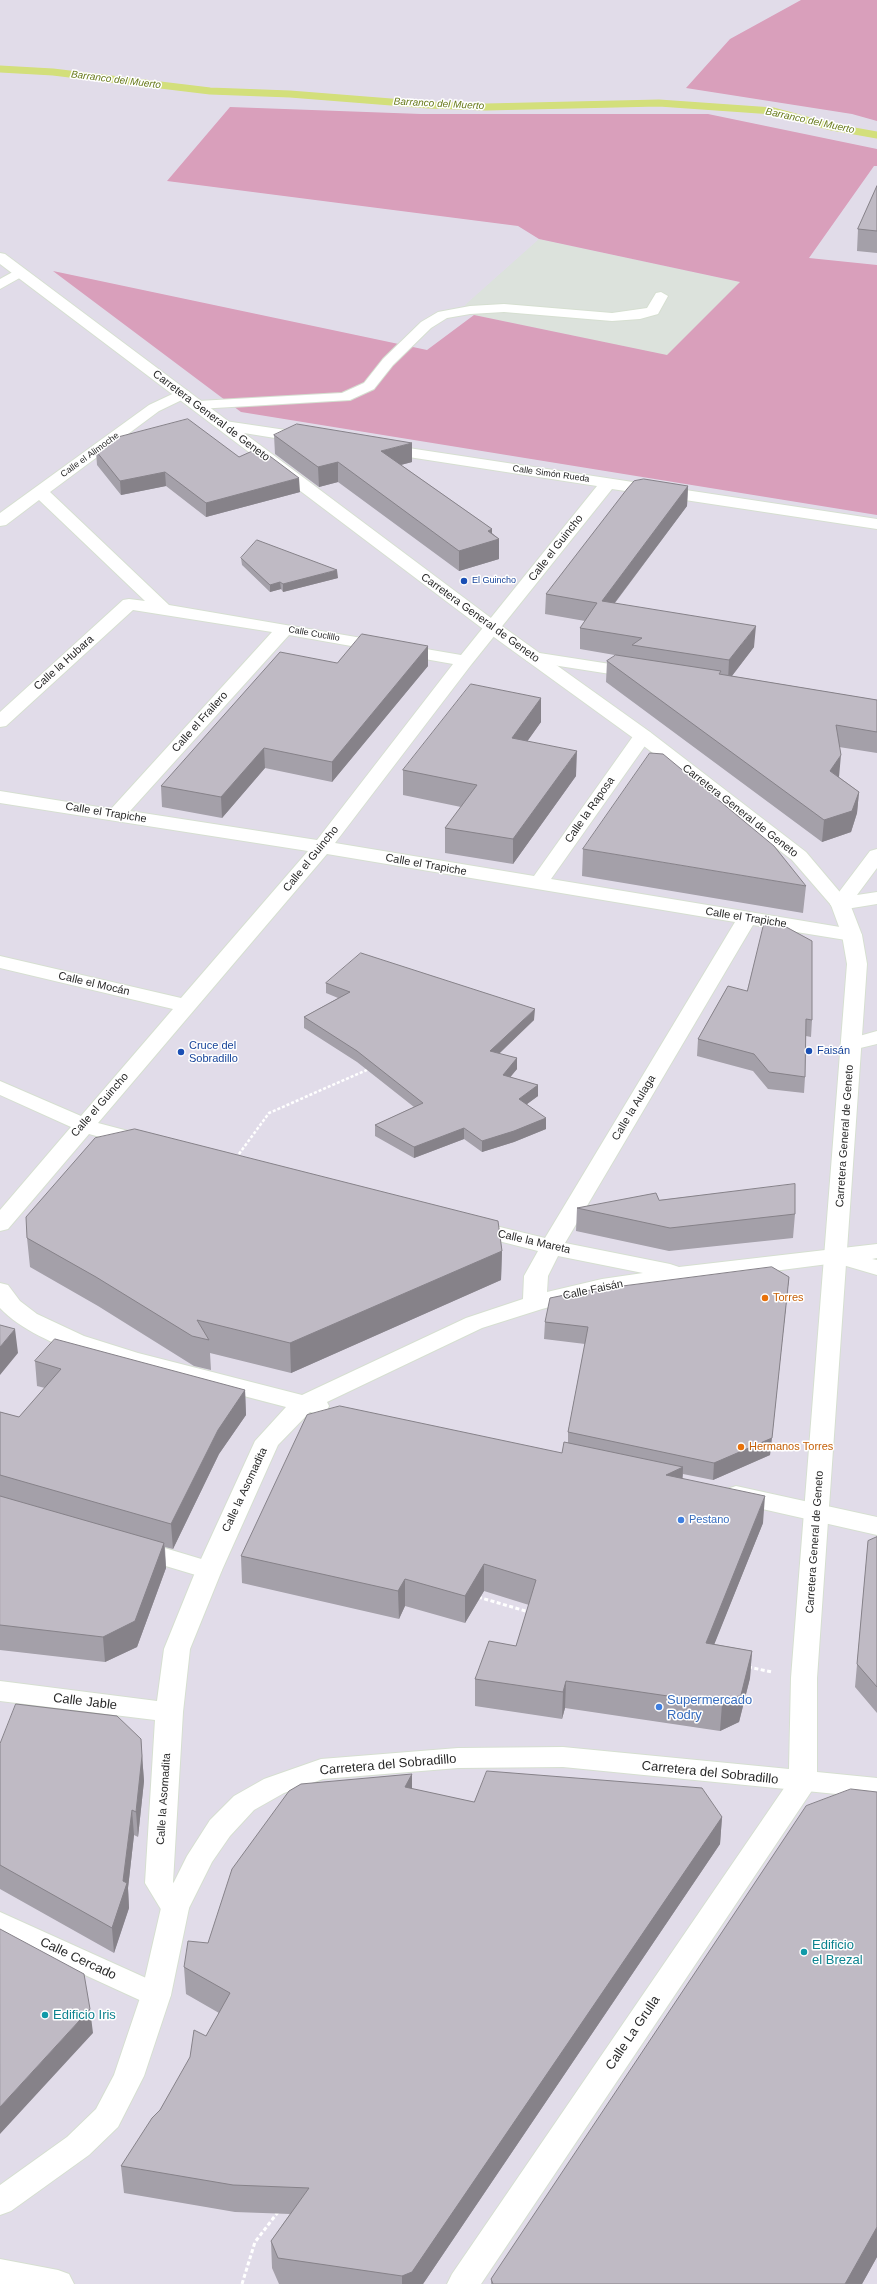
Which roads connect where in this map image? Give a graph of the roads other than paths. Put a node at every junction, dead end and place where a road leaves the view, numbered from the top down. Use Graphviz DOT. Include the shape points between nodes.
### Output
graph roads {
  1 [pos="0,258"];
  2 [pos="20,272"];
  3 [pos="0,285"];
  4 [pos="661,296"];
  5 [pos="190,400"];
  6 [pos="225,426"];
  7 [pos="319,440"];
  8 [pos="366,447"];
  9 [pos="608,483"];
  10 [pos="39,491"];
  11 [pos="0,521"];
  12 [pos="877,524"];
  13 [pos="129,604"];
  14 [pos="163,609"];
  15 [pos="493,628"];
  16 [pos="285,629"];
  17 [pos="533,657"];
  18 [pos="465,662"];
  19 [pos="650,675"];
  20 [pos="0,722"];
  21 [pos="643,736"];
  22 [pos="0,797"];
  23 [pos="116,815"];
  24 [pos="322,847"];
  25 [pos="877,855"];
  26 [pos="538,884"];
  27 [pos="877,898"];
  28 [pos="840,904"];
  29 [pos="747,918"];
  30 [pos="852,935"];
  31 [pos="0,962"];
  32 [pos="187,1006"];
  33 [pos="877,1037"];
  34 [pos="852,1044"];
  35 [pos="0,1087"];
  36 [pos="83,1125"];
  37 [pos="160,1147"];
  38 [pos="451,1222"];
  39 [pos="0,1224"];
  40 [pos="551,1247"];
  41 [pos="877,1251"];
  42 [pos="835,1256"];
  43 [pos="877,1268"];
  44 [pos="685,1274"];
  45 [pos="1,1294"];
  46 [pos="535,1303"];
  47 [pos="305,1404"];
  48 [pos="344,1412"];
  49 [pos="716,1491"];
  50 [pos="817,1512"];
  51 [pos="877,1526"];
  52 [pos="119,1544"];
  53 [pos="208,1570"];
  54 [pos="0,1691"];
  55 [pos="169,1712"];
  56 [pos="803,1782"];
  57 [pos="877,1788"];
  58 [pos="175,1908"];
  59 [pos="0,1923"];
  60 [pos="156,1995"];
  61 [pos="0,2202"];
  62 [pos="0,2273"];
  63 [pos="58,2284"];
  64 [pos="463,2284"];
  1 -- 2 [label="street, Carretera General de Geneto"];
  2 -- 3 [label="street"];
  2 -- 5 [label="street, Carretera General de Geneto"];
  4 -- 5 [label="lane" via="653,311 640,315 612,316 504,308 443,315 426,325 388,362 369,386 345,397"];
  5 -- 6 [label="street, Carretera General de Geneto"];
  5 -- 10 [label="street, Calle el Alimoche" via="154,408"];
  6 -- 7 [label="street"];
  6 -- 15 [label="street, Carretera General de Geneto"];
  8 -- 9 [label="street, Calle Simón Rueda"];
  9 -- 12 [label="street, Calle Simón Rueda"];
  9 -- 15 [label="street, Calle el Guincho"];
  10 -- 11 [label="street, Calle el Alimoche"];
  10 -- 14 [label="street"];
  13 -- 14 [label="street, Calle Cuclillo"];
  13 -- 20 [label="street, Calle la Hubara"];
  14 -- 16 [label="street, Calle Cuclillo"];
  15 -- 17 [label="street, Carretera General de Geneto"];
  15 -- 18 [label="street, Calle el Guincho"];
  16 -- 18 [label="street, Calle Cuclillo"];
  16 -- 23 [label="street, Calle el Frailero"];
  17 -- 19 [label="street"];
  17 -- 21 [label="street, Carretera General de Geneto"];
  18 -- 24 [label="street, Calle el Guincho"];
  21 -- 26 [label="street, Calle la Raposa"];
  21 -- 28 [label="street, Carretera General de Geneto" via="799,856"];
  22 -- 23 [label="street, Calle el Trapiche"];
  23 -- 24 [label="street, Calle el Trapiche"];
  24 -- 26 [label="street, Calle el Trapiche"];
  24 -- 32 [label="street, Calle el Guincho"];
  25 -- 28 [label="street"];
  26 -- 29 [label="street, Calle el Trapiche"];
  27 -- 28 [label="street"];
  28 -- 30 [label="street, Carretera General de Geneto"];
  29 -- 30 [label="street, Calle el Trapiche"];
  29 -- 40 [label="street, Calle la Aulaga"];
  30 -- 34 [label="street, Carretera General de Geneto" via="857,964"];
  31 -- 32 [label="street, Calle el Mocán"];
  32 -- 36 [label="street, Calle el Guincho"];
  33 -- 34 [label="street"];
  34 -- 42 [label="street, Carretera General de Geneto"];
  35 -- 36 [label="street"];
  36 -- 37 [label="street"];
  36 -- 39 [label="street, Calle el Guincho"];
  38 -- 40 [label="street, Calle la Mareta"];
  40 -- 44 [label="street, Calle la Mareta"];
  40 -- 46 [label="street, Calle la Aulaga" via="536,1276"];
  41 -- 42 [label="street, Calle Faisán"];
  42 -- 43 [label="street"];
  42 -- 44 [label="street, Calle Faisán"];
  42 -- 50 [label="street, Carretera General de Geneto"];
  44 -- 46 [label="street, Calle Faisán" via="602,1286"];
  45 -- 47 [label="street" via="14,1308 40,1326 86,1344 141,1362"];
  46 -- 47 [label="street, Calle Faisán" via="474,1324"];
  47 -- 48 [label="street"];
  47 -- 53 [label="street, Calle la Asomadita" via="267,1441"];
  49 -- 50 [label="street"];
  50 -- 51 [label="street"];
  50 -- 56 [label="street, Carretera General de Geneto" via="804,1678"];
  52 -- 53 [label="street"];
  53 -- 55 [label="street, Calle la Asomadita" via="177,1649"];
  54 -- 55 [label="street, Calle Jable"];
  55 -- 58 [label="street, Calle la Asomadita" via="159,1883"];
  56 -- 57 [label="street, Carretera del Sobradillo"];
  56 -- 58 [label="street, Carretera del Sobradillo" via="563,1757 458,1758 321,1769 274,1786 244,1803 220,1828"];
  56 -- 64 [label="street, Calle La Grulla"];
  58 -- 60 [label="street, Carretera del Sobradillo"];
  59 -- 60 [label="street, Calle Cercado"];
  60 -- 61 [label="street, Carretera del Sobradillo" via="129,2076 107,2118 78,2146"];
  62 -- 63 [label="street"];
}
